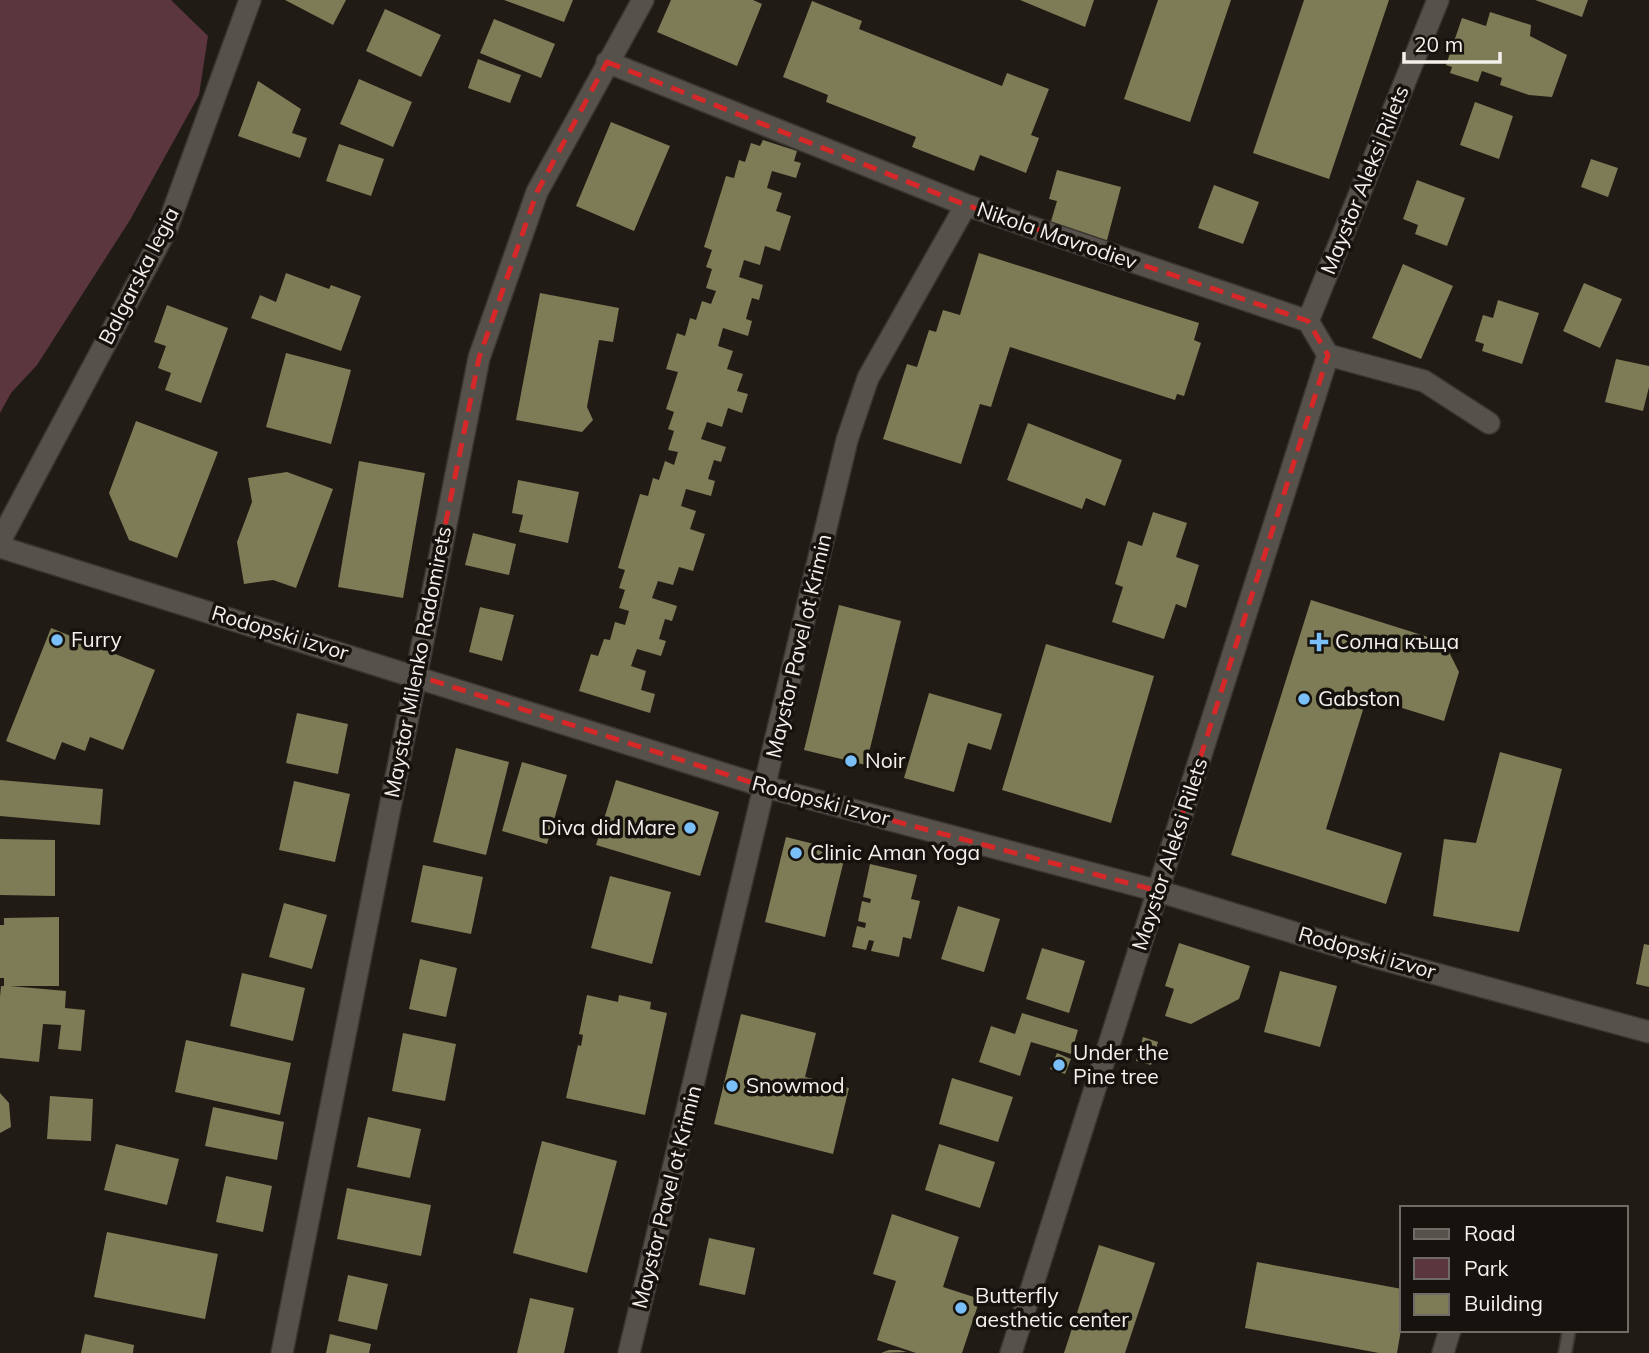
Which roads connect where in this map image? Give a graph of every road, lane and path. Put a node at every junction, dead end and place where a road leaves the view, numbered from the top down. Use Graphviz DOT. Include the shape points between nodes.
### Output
graph roads {
  1 [pos="250,0"];
  2 [pos="643,0"];
  3 [pos="1438,0"];
  4 [pos="607,62"];
  5 [pos="965,205"];
  6 [pos="1308,321"];
  7 [pos="1328,355"];
  8 [pos="1489,423"];
  9 [pos="0,541"];
  10 [pos="0,547"];
  11 [pos="415,675"];
  12 [pos="766,787"];
  13 [pos="1158,891"];
  14 [pos="1649,1032"];
  15 [pos="1449,1332"];
  16 [pos="1569,1332"];
  17 [pos="282,1353"];
  18 [pos="629,1353"];
  19 [pos="1011,1353"];
  20 [pos="1443,1353"];
  21 [pos="1565,1353"];
  1 -- 9 [label="street, Balgarska legia" via="167,228"];
  2 -- 4 [label="street, Maystor Milenko Radomirets"];
  3 -- 6 [label="street, Maystor Aleksi Rilets"];
  4 -- 5 [label="street, Nikola Mavrodiev"];
  4 -- 11 [label="street, Maystor Milenko Radomirets" via="537,192 479,358"];
  5 -- 6 [label="street, Nikola Mavrodiev"];
  5 -- 12 [label="street, Maystor Pavel ot Krimin" via="869,378 847,440"];
  6 -- 7 [label="street"];
  7 -- 8 [label="street" via="1424,380"];
  7 -- 13 [label="street, Maystor Aleksi Rilets"];
  10 -- 11 [label="street, Rodopski izvor"];
  11 -- 12 [label="street, Rodopski izvor"];
  11 -- 17 [label="street, Maystor Milenko Radomirets"];
  12 -- 13 [label="street, Rodopski izvor"];
  12 -- 18 [label="street, Maystor Pavel ot Krimin"];
  13 -- 14 [label="street, Rodopski izvor" via="1374,957"];
  13 -- 19 [label="street, Maystor Aleksi Rilets"];
  15 -- 20 [label="street"];
  16 -- 21 [label="lane"];
}
